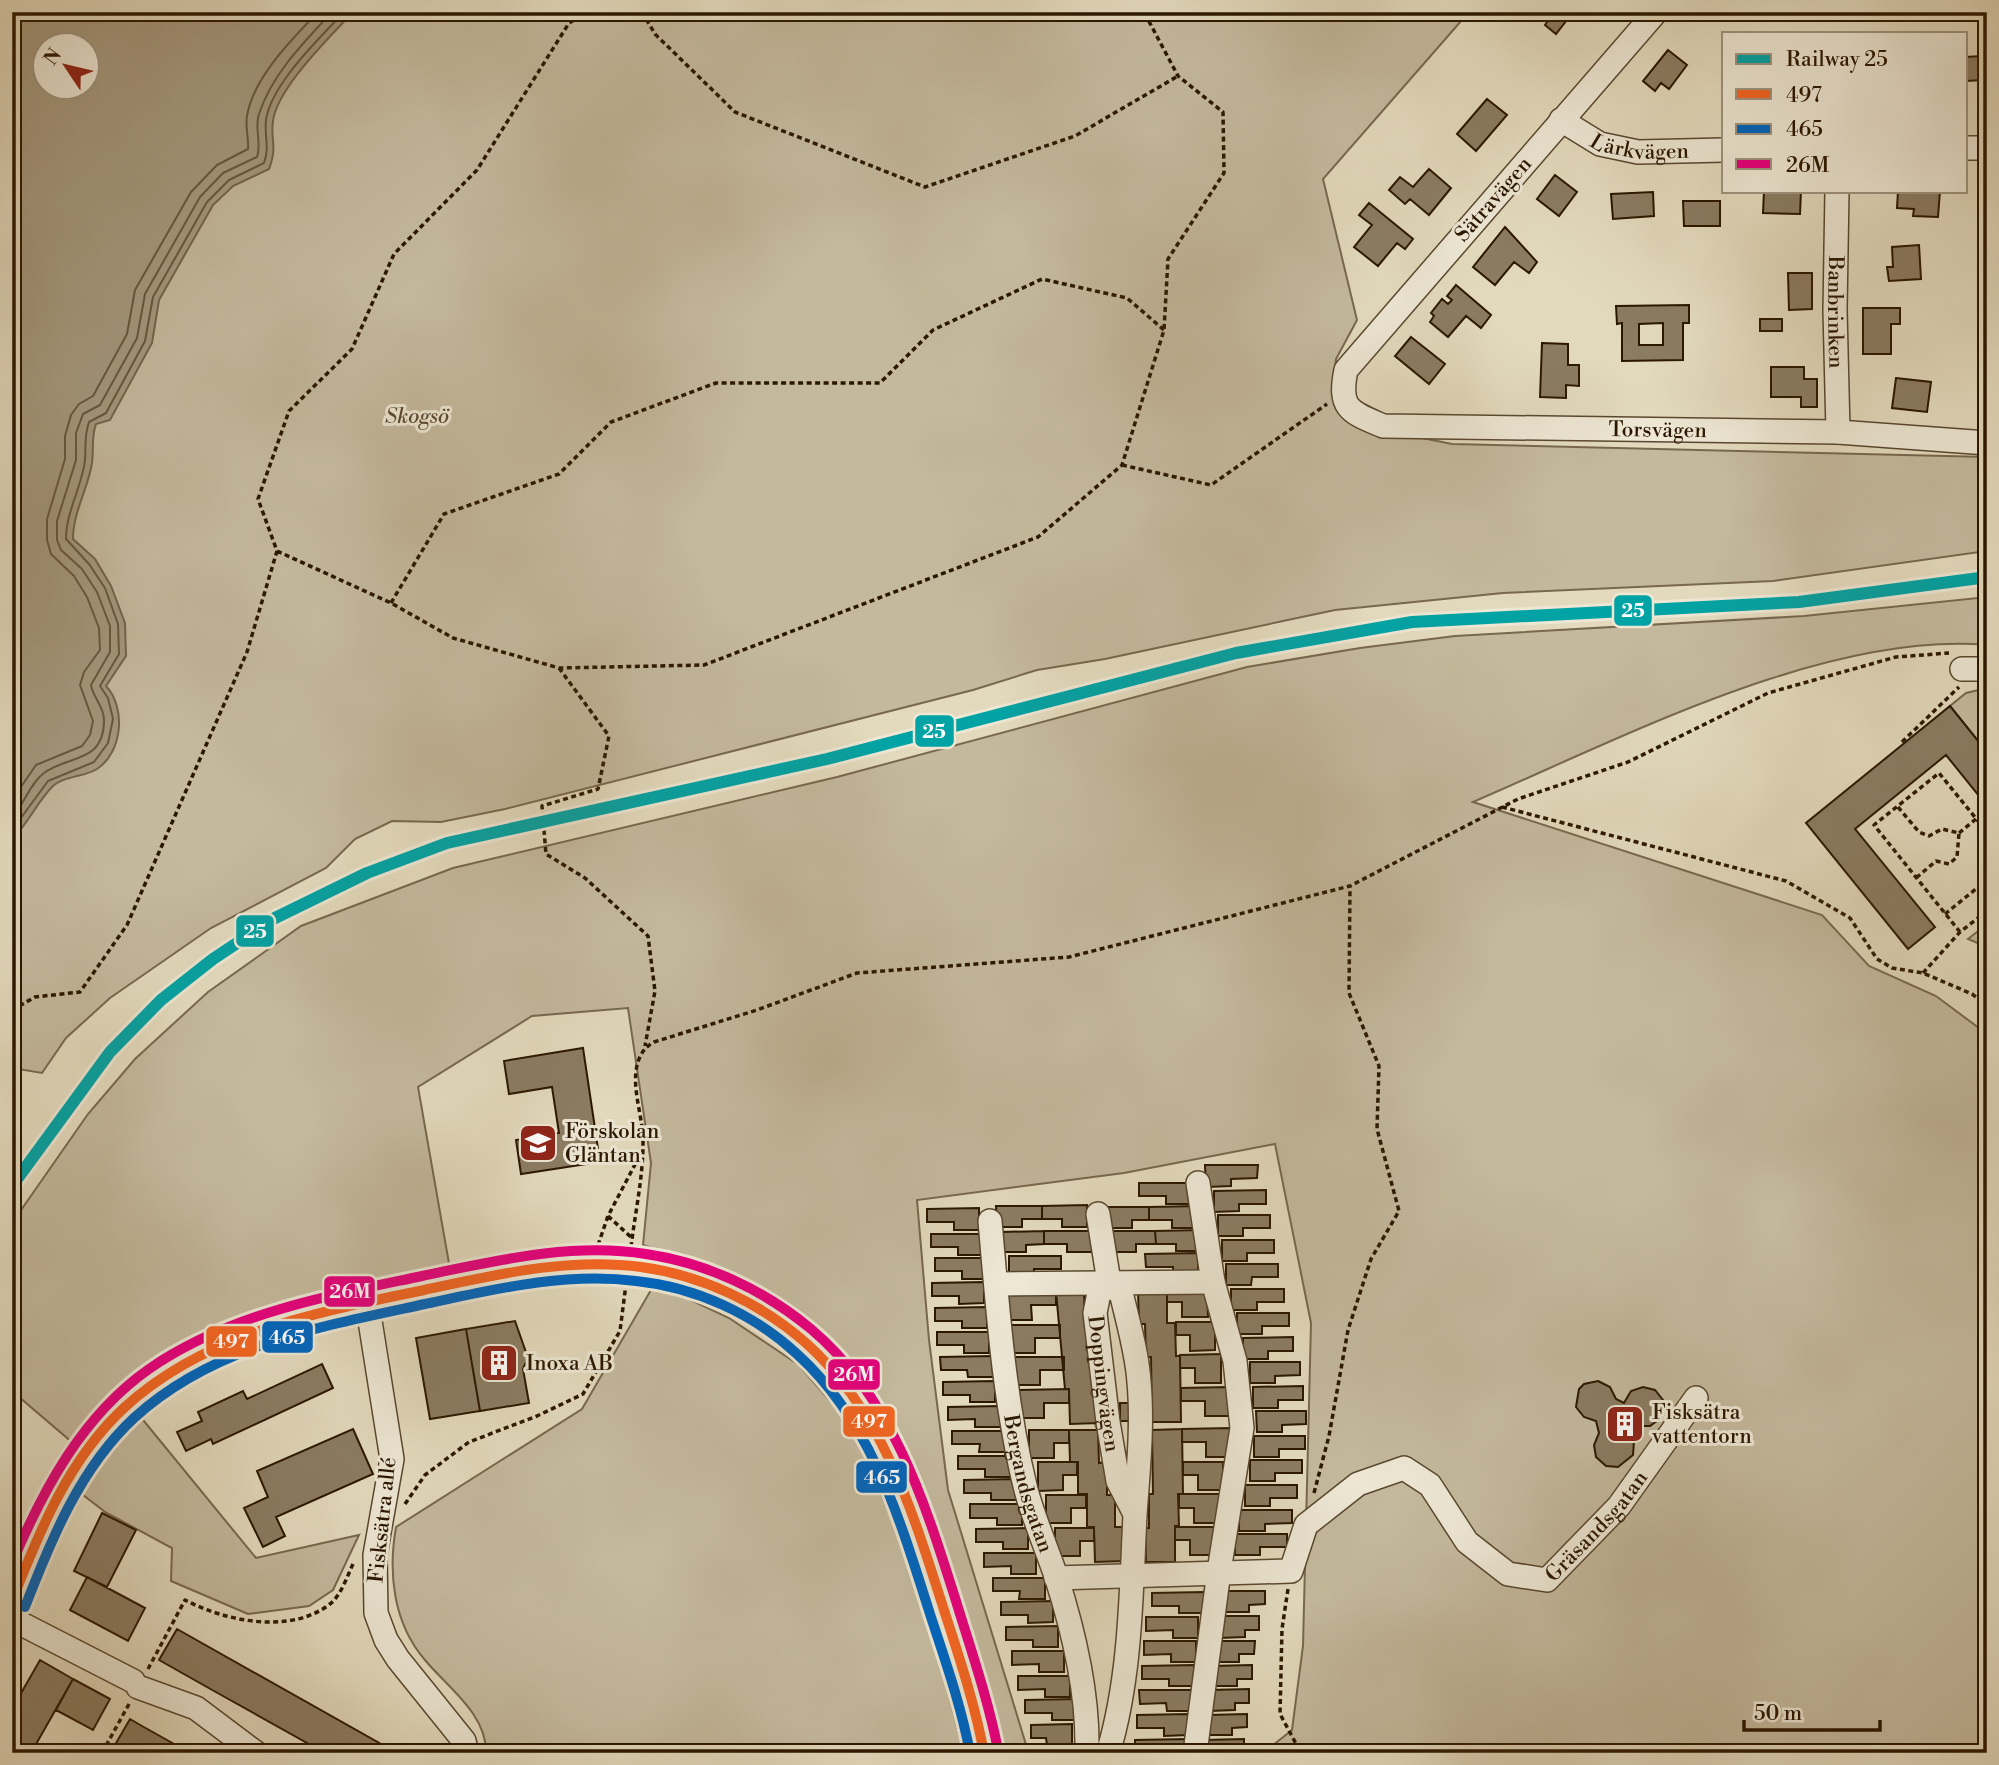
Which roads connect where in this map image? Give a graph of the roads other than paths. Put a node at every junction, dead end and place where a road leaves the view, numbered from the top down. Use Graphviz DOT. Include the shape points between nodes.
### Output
graph roads {
  1 [pos="1656,12"];
  2 [pos="1562,120"];
  3 [pos="1968,148"];
  4 [pos="1987,148"];
  5 [pos="1722,150"];
  6 [pos="1838,192"];
  7 [pos="1342,393"];
  8 [pos="1838,432"];
  9 [pos="1987,443"];
  10 [pos="1962,669"];
  11 [pos="1987,669"];
  12 [pos="1198,1183"];
  13 [pos="1098,1214"];
  14 [pos="990,1221"];
  15 [pos="1213,1282"];
  16 [pos="996,1284"];
  17 [pos="1109,1285"];
  18 [pos="367,1302"];
  19 [pos="1696,1398"];
  20 [pos="1135,1514"];
  21 [pos="1219,1571"];
  22 [pos="1132,1575"];
  23 [pos="1056,1578"];
  24 [pos="12,1602"];
  25 [pos="12,1619"];
  26 [pos="1087,1743"];
  27 [pos="257,1753"];
  28 [pos="467,1753"];
  29 [pos="984,1753"];
  30 [pos="1108,1753"];
  31 [pos="1195,1753"];
  1 -- 2 [label="street, Sätravägen"];
  2 -- 5 [label="street, Lärkvägen" via="1600,144 1638,152"];
  2 -- 7 [label="street, Sätravägen" via="1346,370"];
  3 -- 4 [label="street"];
  6 -- 8 [label="street, Banbrinken"];
  7 -- 8 [label="street, Torsvägen" via="1353,413 1383,426"];
  8 -- 9 [label="street, Torsvägen"];
  10 -- 11 [label="street"];
  12 -- 15 [label="street"];
  13 -- 17 [label="street"];
  14 -- 16 [label="street, Bergandsgatan"];
  15 -- 17 [label="street"];
  15 -- 21 [label="street" via="1235,1361 1242,1428"];
  16 -- 17 [label="street"];
  16 -- 23 [label="street, Bergandsgatan" via="1007,1402 1027,1492"];
  17 -- 20 [label="street, Doppingvägen" via="1120,1288 1139,1382"];
  17 -- 20 [label="street, Doppingvägen" via="1100,1288 1095,1313 1118,1481"];
  18 -- 24 [label="street" via="286,1321 223,1345 157,1381 125,1407 64,1485"];
  18 -- 28 [label="street, Fisksätra allé" via="392,1459 375,1555 376,1613 386,1640 464,1741"];
  18 -- 29 [label="street" via="486,1277 591,1265 662,1271 728,1293 760,1309 807,1343 848,1388 885,1446 914,1514"];
  19 -- 21 [label="street, Gräsandsgatan" via="1619,1506 1547,1580 1508,1574 1466,1542 1430,1485 1404,1468 1358,1484 1306,1525 1291,1571"];
  20 -- 22 [label="street, Doppingvägen"];
  21 -- 22 [label="street"];
  21 -- 31 [label="street"];
  22 -- 23 [label="street"];
  22 -- 30 [label="street, Doppingvägen" via="1124,1672"];
  23 -- 26 [label="street, Bergandsgatan" via="1087,1701"];
  25 -- 27 [label="street" via="136,1684 196,1708"];
}
